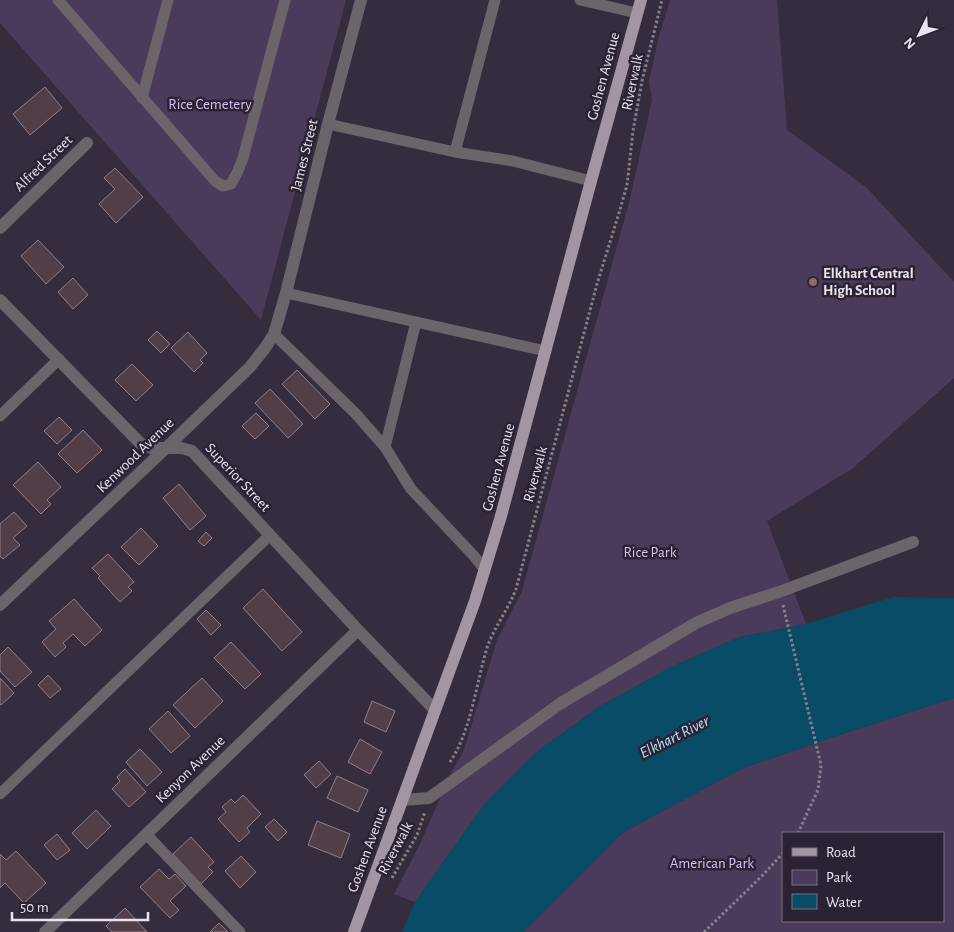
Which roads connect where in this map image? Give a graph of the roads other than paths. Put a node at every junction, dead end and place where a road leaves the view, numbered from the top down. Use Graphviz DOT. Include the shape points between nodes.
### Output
graph roads {
  1 [pos="58,0"];
  2 [pos="168,0"];
  3 [pos="285,0"];
  4 [pos="361,0"];
  5 [pos="495,0"];
  6 [pos="580,0"];
  7 [pos="641,0"];
  8 [pos="637,13"];
  9 [pos="142,98"];
  10 [pos="328,124"];
  11 [pos="87,143"];
  12 [pos="455,152"];
  13 [pos="591,180"];
  14 [pos="0,228"];
  15 [pos="286,293"];
  16 [pos="0,300"];
  17 [pos="280,318"];
  18 [pos="416,322"];
  19 [pos="274,334"];
  20 [pos="546,351"];
  21 [pos="59,359"];
  22 [pos="0,416"];
  23 [pos="385,447"];
  24 [pos="166,448"];
  25 [pos="270,535"];
  26 [pos="913,542"];
  27 [pos="485,570"];
  28 [pos="0,605"];
  29 [pos="358,630"];
  30 [pos="435,710"];
  31 [pos="0,794"];
  32 [pos="402,800"];
  33 [pos="146,834"];
  34 [pos="45,932"];
  35 [pos="240,932"];
  36 [pos="354,932"];
  1 -- 9 [label="lane"];
  2 -- 9 [label="lane"];
  3 -- 9 [label="lane" via="243,158 231,184 224,186 215,181"];
  4 -- 10 [label="street, James Street"];
  5 -- 12 [label="lane"];
  6 -- 8 [label="lane"];
  7 -- 8 [label="main road, Goshen Avenue"];
  8 -- 13 [label="main road, Goshen Avenue"];
  10 -- 12 [label="lane"];
  10 -- 15 [label="street, James Street"];
  11 -- 14 [label="street, Alfred Street"];
  12 -- 13 [label="lane" via="512,161"];
  13 -- 20 [label="main road, Goshen Avenue"];
  15 -- 17 [label="street, James Street"];
  15 -- 18 [label="lane"];
  16 -- 21 [label="street, Superior Street"];
  17 -- 19 [label="street, Kenwood Avenue"];
  18 -- 20 [label="lane"];
  18 -- 23 [label="lane"];
  19 -- 23 [label="lane"];
  19 -- 24 [label="street, Kenwood Avenue" via="250,367"];
  20 -- 27 [label="main road, Goshen Avenue"];
  21 -- 22 [label="lane"];
  21 -- 24 [label="street, Superior Street" via="141,444"];
  23 -- 27 [label="lane" via="411,490"];
  24 -- 25 [label="street, Superior Street" via="192,451"];
  24 -- 28 [label="street, Kenwood Avenue"];
  25 -- 29 [label="street, Superior Street"];
  25 -- 31 [label="lane"];
  26 -- 32 [label="street" via="696,623 561,703 429,798"];
  27 -- 30 [label="main road, Goshen Avenue"];
  29 -- 30 [label="street, Superior Street"];
  29 -- 33 [label="street, Kenyon Avenue"];
  30 -- 32 [label="main road, Goshen Avenue"];
  32 -- 36 [label="main road, Goshen Avenue"];
  33 -- 34 [label="street, Kenyon Avenue"];
  33 -- 35 [label="lane"];
}
